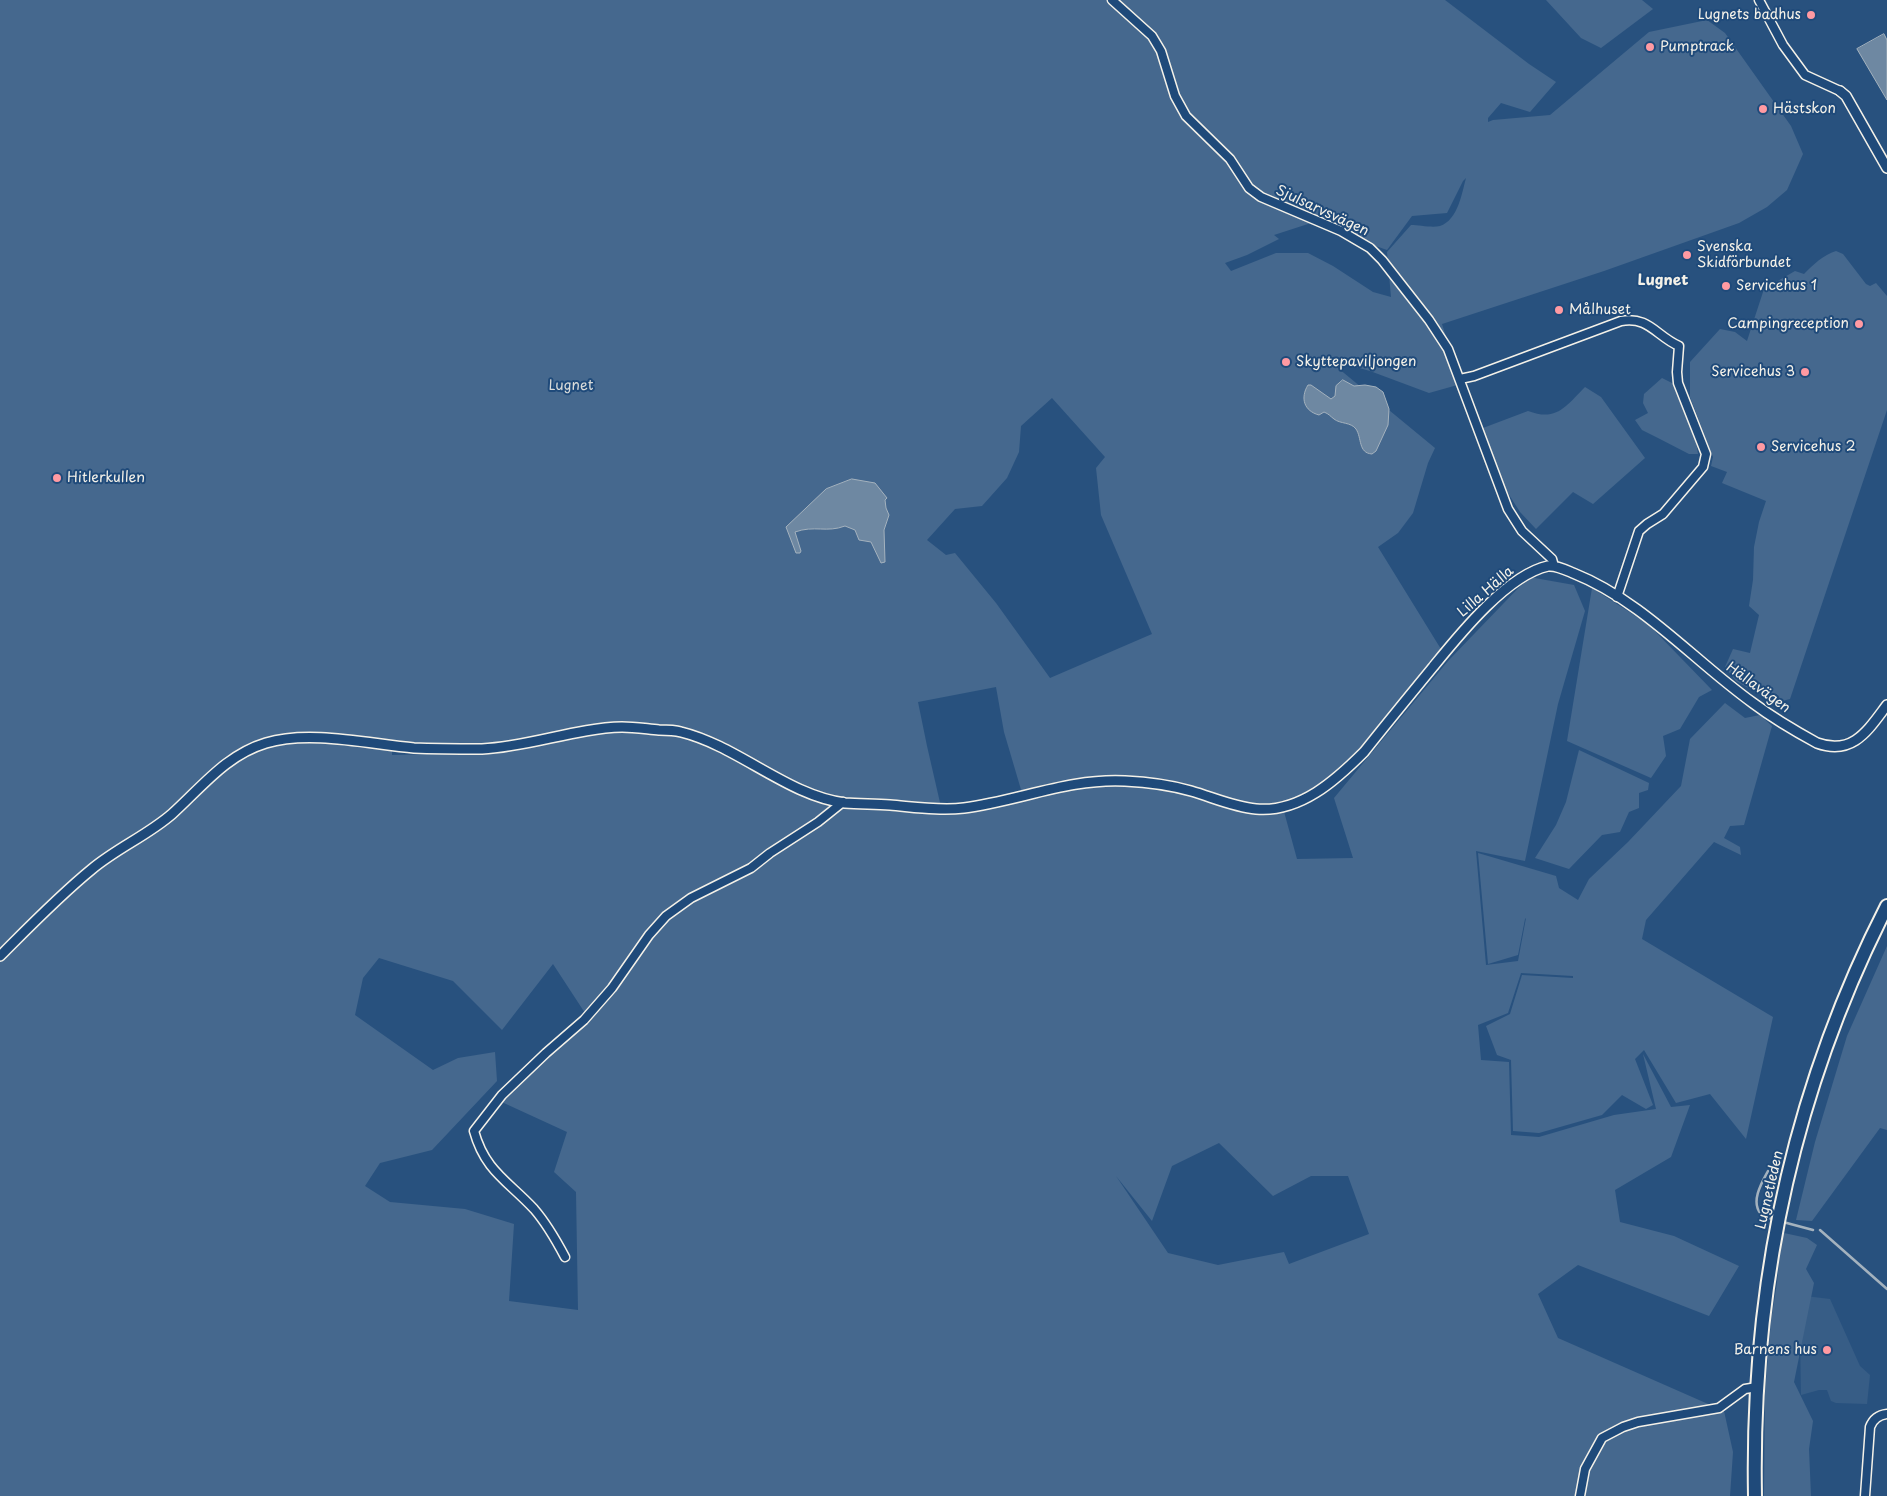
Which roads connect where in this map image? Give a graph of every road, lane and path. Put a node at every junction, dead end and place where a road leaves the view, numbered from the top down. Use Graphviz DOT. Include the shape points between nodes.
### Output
graph roads {
  1 [pos="1112,0"];
  2 [pos="1759,0"];
  3 [pos="1840,91"];
  4 [pos="1887,168"];
  5 [pos="1460,379"];
  6 [pos="1554,566"];
  7 [pos="1617,597"];
  8 [pos="1887,705"];
  9 [pos="843,802"];
  10 [pos="1887,906"];
  11 [pos="0,956"];
  12 [pos="565,1257"];
  13 [pos="1757,1387"];
  14 [pos="1887,1414"];
  15 [pos="1580,1496"];
  16 [pos="1756,1496"];
  17 [pos="1865,1496"];
  1 -- 5 [label="street, Sjulsarvsvägen" via="1152,36 1186,116 1230,159 1249,188 1261,197 1341,231 1370,248 1438,333"];
  2 -- 3 [label="street" via="1783,45 1805,74"];
  3 -- 4 [label="street" via="1846,96"];
  5 -- 6 [label="street, Sjulsarvsvägen" via="1508,509 1522,531 1552,559"];
  5 -- 7 [label="street" via="1622,321 1644,323 1679,346 1678,383 1706,454 1703,467 1663,514 1639,531"];
  6 -- 7 [label="street, Hällavägen" via="1581,576"];
  6 -- 9 [label="street, Lilla Hälla" via="1525,576 1472,619 1364,752 1320,790 1296,803 1256,809 1180,788 1110,780 960,809"];
  7 -- 8 [label="street, Hällavägen" via="1666,631 1754,704 1816,743 1837,746 1858,740"];
  9 -- 11 [label="street, Lilla Hälla" via="789,784 739,756 680,732 620,727 486,748 415,748 307,738 267,742 225,764 169,816 94,867"];
  9 -- 12 [label="street" via="751,868 691,898 666,916 584,1020 502,1095 474,1132 488,1164 534,1210"];
  10 -- 13 [label="highway, Lugnetleden" via="1835,1021 1806,1106 1771,1256"];
  13 -- 15 [label="street" via="1745,1390 1719,1408 1638,1422 1602,1438 1585,1469"];
  13 -- 16 [label="highway, Lugnetleden" via="1754,1437"];
  14 -- 17 [label="street" via="1873,1420 1869,1434"];
}
